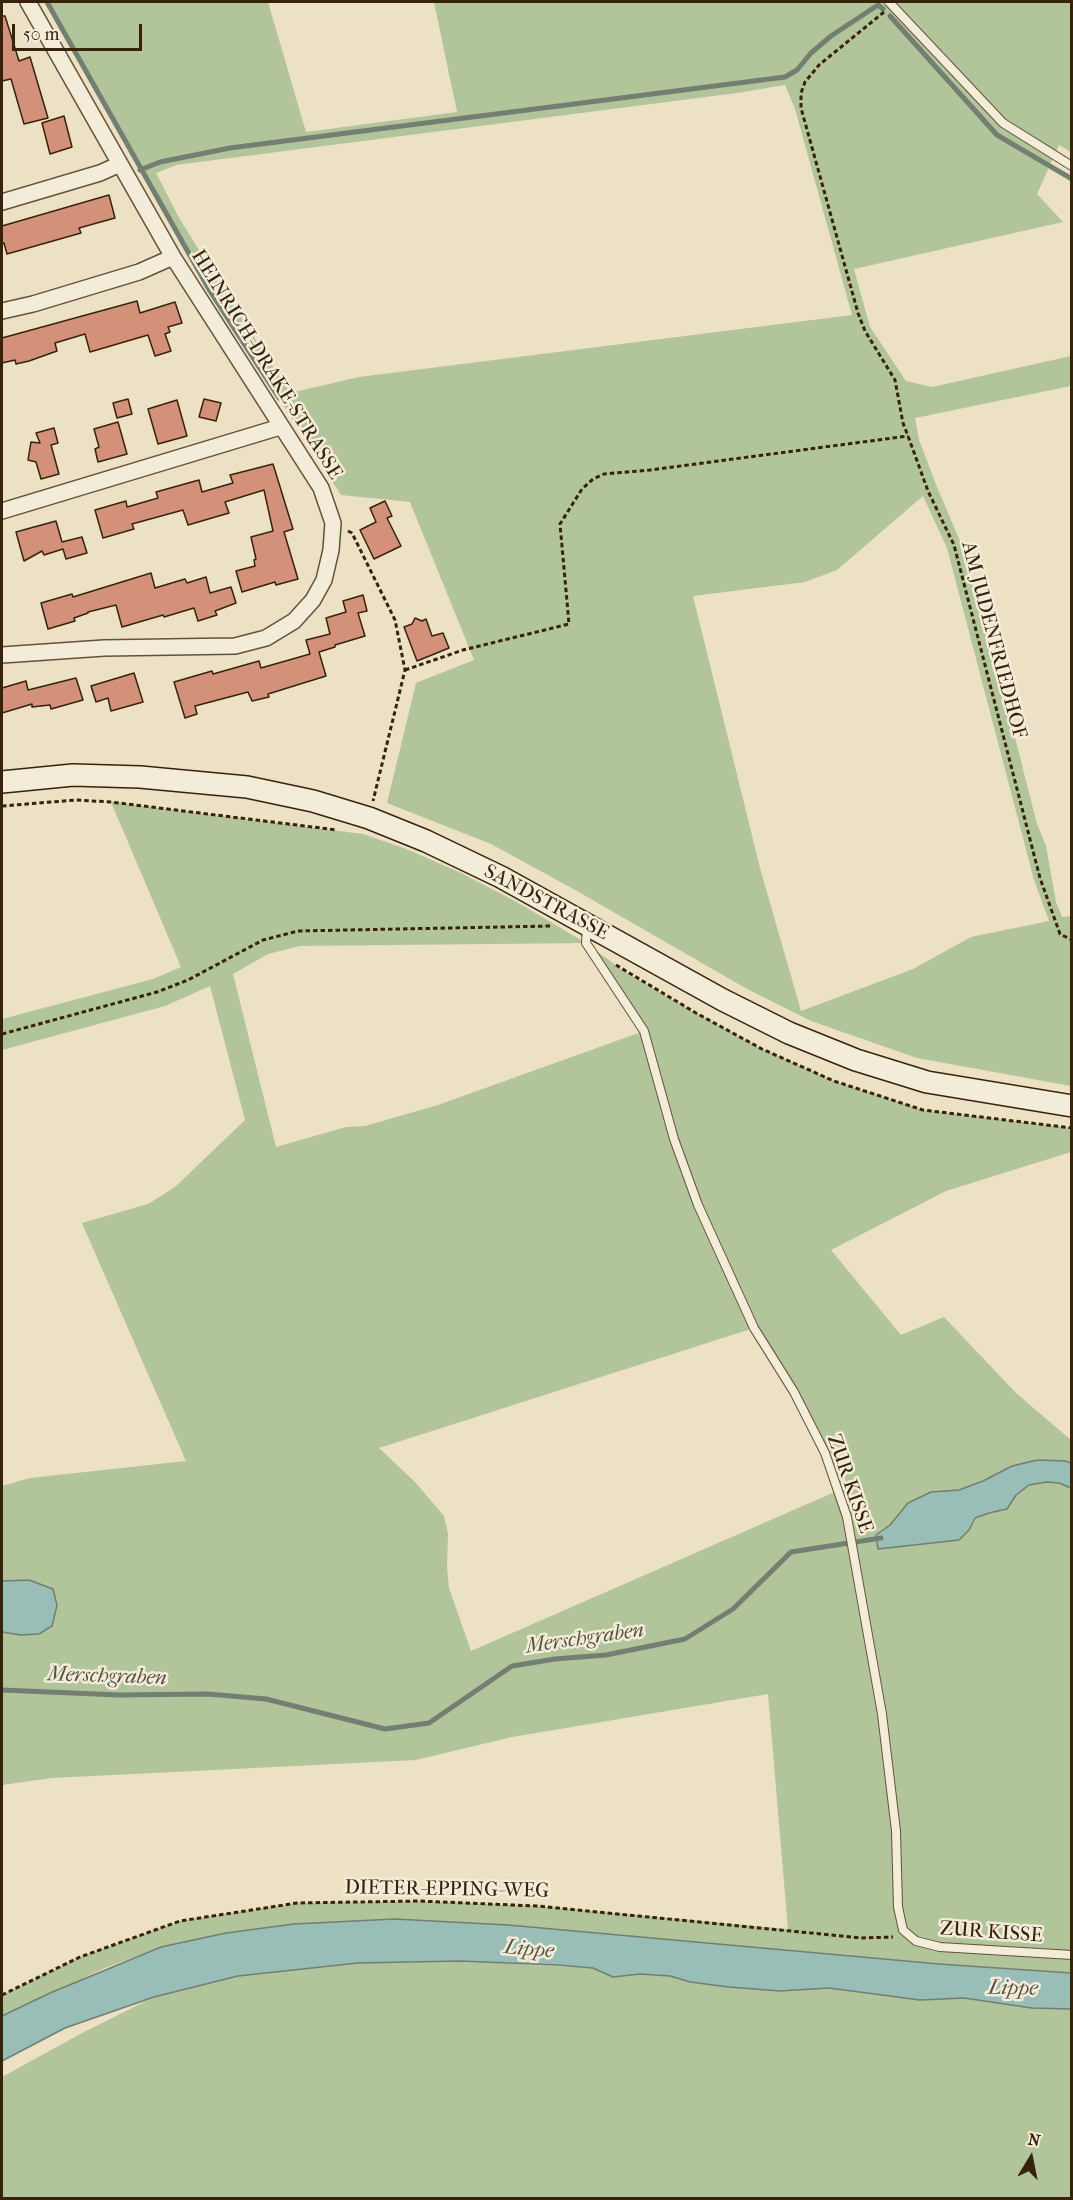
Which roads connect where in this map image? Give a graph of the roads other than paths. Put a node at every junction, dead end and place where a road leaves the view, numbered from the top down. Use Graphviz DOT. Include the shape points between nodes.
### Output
graph roads {
  1 [pos="28,2"];
  2 [pos="891,4"];
  3 [pos="120,164"];
  4 [pos="1071,166"];
  5 [pos="2,202"];
  6 [pos="173,257"];
  7 [pos="2,311"];
  8 [pos="280,427"];
  9 [pos="2,511"];
  10 [pos="2,655"];
  11 [pos="2,782"];
  12 [pos="587,925"];
  13 [pos="1071,1106"];
  14 [pos="1071,1955"];
  1 -- 3 [label="street, HEINRICH-DRAKE-STRASSE"];
  2 -- 4 [label="lane" via="1004,123"];
  3 -- 5 [label="street"];
  3 -- 6 [label="street, HEINRICH-DRAKE-STRASSE"];
  6 -- 7 [label="street" via="139,272"];
  6 -- 8 [label="street, HEINRICH-DRAKE-STRASSE"];
  8 -- 9 [label="street"];
  8 -- 10 [label="street, HEINRICH-DRAKE-STRASSE" via="321,488 333,523 332,550 324,580 294,621 266,638 235,646 104,648"];
  11 -- 12 [label="main road, SANDSTRASSE" via="74,775 140,777 248,788 313,801 426,841"];
  12 -- 13 [label="main road, SANDSTRASSE" via="723,1000 856,1060 927,1082"];
  12 -- 14 [label="lane, ZUR KISSE" via="586,943 644,1031 674,1139 698,1205 754,1328 794,1392 825,1453 847,1517 882,1714 896,1831 898,1907 906,1934 921,1943 940,1947"];
}
